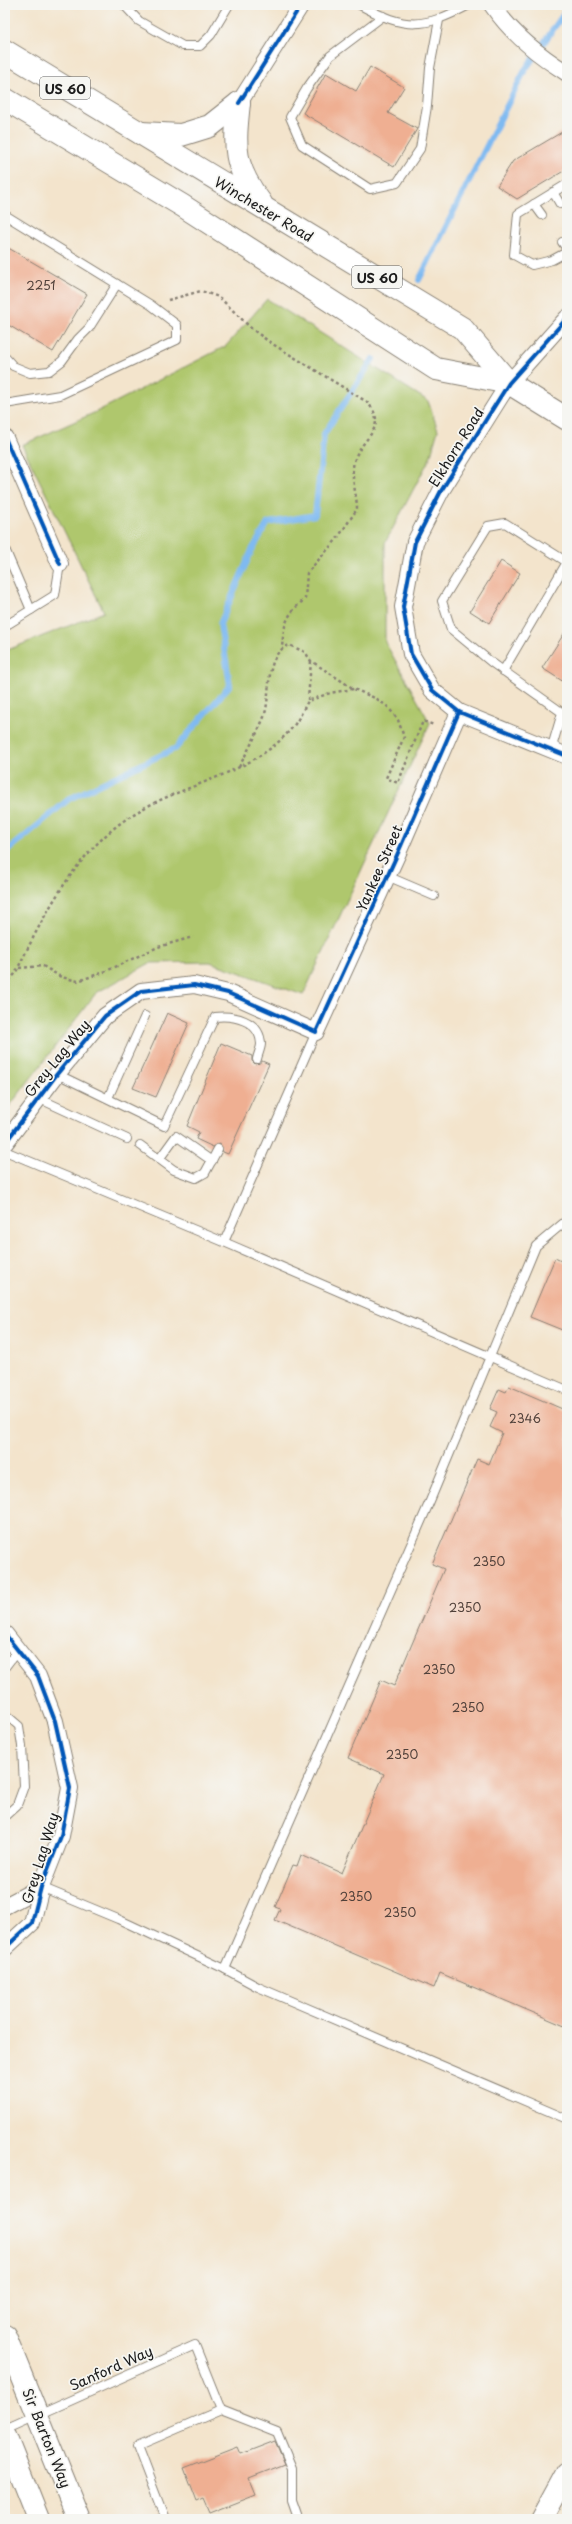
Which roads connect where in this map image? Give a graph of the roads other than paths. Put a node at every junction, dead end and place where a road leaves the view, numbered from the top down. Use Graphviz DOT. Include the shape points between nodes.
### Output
graph roads {
  1 [pos="124,5"];
  2 [pos="229,5"];
  3 [pos="301,5"];
  4 [pos="360,5"];
  5 [pos="469,5"];
  6 [pos="492,5"];
  7 [pos="383,16"];
  8 [pos="439,20"];
  9 [pos="5,51"];
  10 [pos="567,73"];
  11 [pos="5,99"];
  12 [pos="240,103"];
  13 [pos="138,133"];
  14 [pos="567,184"];
  15 [pos="553,192"];
  16 [pos="534,204"];
  17 [pos="560,204"];
  18 [pos="266,210"];
  19 [pos="5,215"];
  20 [pos="542,215"];
  21 [pos="562,242"];
  22 [pos="567,251"];
  23 [pos="117,284"];
  24 [pos="567,318"];
  25 [pos="5,357"];
  26 [pos="509,384"];
  27 [pos="5,404"];
  28 [pos="567,419"];
  29 [pos="5,438"];
  30 [pos="5,549"];
  31 [pos="567,562"];
  32 [pos="60,564"];
  33 [pos="31,610"];
  34 [pos="5,626"];
  35 [pos="503,671"];
  36 [pos="458,712"];
  37 [pos="564,714"];
  38 [pos="551,750"];
  39 [pos="567,756"];
  40 [pos="387,876"];
  41 [pos="434,896"];
  42 [pos="145,1016"];
  43 [pos="316,1032"];
  44 [pos="257,1059"];
  45 [pos="57,1074"];
  46 [pos="38,1098"];
  47 [pos="108,1098"];
  48 [pos="164,1126"];
  49 [pos="176,1136"];
  50 [pos="127,1139"];
  51 [pos="5,1143"];
  52 [pos="140,1145"];
  53 [pos="218,1149"];
  54 [pos="5,1151"];
  55 [pos="160,1158"];
  56 [pos="212,1161"];
  57 [pos="567,1220"];
  58 [pos="224,1242"];
  59 [pos="490,1357"];
  60 [pos="567,1390"];
  61 [pos="5,1634"];
  62 [pos="18,1650"];
  63 [pos="5,1667"];
  64 [pos="5,1714"];
  65 [pos="5,1816"];
  66 [pos="41,1887"];
  67 [pos="5,1906"];
  68 [pos="5,1948"];
  69 [pos="226,1969"];
  70 [pos="567,2119"];
  71 [pos="5,2336"];
  72 [pos="221,2410"];
  73 [pos="37,2414"];
  74 [pos="5,2430"];
  75 [pos="5,2436"];
  76 [pos="567,2473"];
  77 [pos="38,2519"];
  78 [pos="79,2519"];
  79 [pos="166,2519"];
  80 [pos="298,2519"];
  81 [pos="542,2519"];
  1 -- 2 [label="lane" via="139,22 183,46 200,46 211,35"];
  3 -- 12 [label="street"];
  4 -- 7 [label="lane"];
  5 -- 8 [label="lane"];
  6 -- 10 [label="street" via="517,36"];
  7 -- 8 [label="lane" via="411,24"];
  7 -- 8 [label="lane" via="330,56 290,117 302,144 370,189 397,183 420,148"];
  9 -- 13 [label="main road, Winchester Road / US 60"];
  11 -- 26 [label="main road, Winchester Road / US 60" via="183,206 436,369"];
  12 -- 13 [label="main road" via="210,126 188,133"];
  12 -- 18 [label="main road" via="236,156 246,183"];
  13 -- 18 [label="main road, Winchester Road / US 60"];
  14 -- 15 [label="lane"];
  15 -- 16 [label="lane"];
  15 -- 17 [label="lane"];
  16 -- 20 [label="lane"];
  16 -- 22 [label="lane" via="518,214 514,255 532,265 552,260"];
  18 -- 26 [label="main road, Winchester Road / US 60" via="462,328"];
  19 -- 23 [label="lane"];
  21 -- 22 [label="lane"];
  23 -- 25 [label="lane" via="89,328 62,361 49,371 30,373 13,366"];
  23 -- 27 [label="lane" via="151,304 177,325 177,340 60,395"];
  24 -- 26 [label="street, Elkhorn Road"];
  26 -- 28 [label="main road, Winchester Road / US 60"];
  26 -- 36 [label="street, Elkhorn Road" via="441,491 415,542 402,607 411,654 432,690"];
  29 -- 32 [label="street"];
  30 -- 33 [label="lane"];
  31 -- 35 [label="lane"];
  31 -- 35 [label="lane" via="505,524 488,526 442,601 451,629"];
  32 -- 33 [label="lane" via="55,594"];
  33 -- 34 [label="lane"];
  35 -- 37 [label="lane"];
  36 -- 38 [label="street, Elkhorn Road"];
  36 -- 40 [label="street, Yankee Street"];
  37 -- 38 [label="lane"];
  38 -- 39 [label="street, Elkhorn Road"];
  40 -- 41 [label="lane"];
  40 -- 43 [label="street, Yankee Street"];
  42 -- 47 [label="lane"];
  43 -- 45 [label="street, Grey Lag Way" via="228,992 194,985 141,991 105,1016"];
  43 -- 58 [label="lane"];
  44 -- 48 [label="lane" via="261,1044 258,1033 241,1018 215,1017"];
  45 -- 46 [label="street, Grey Lag Way"];
  45 -- 47 [label="lane"];
  46 -- 50 [label="lane"];
  46 -- 51 [label="street, Grey Lag Way"];
  47 -- 48 [label="lane"];
  48 -- 49 [label="lane"];
  49 -- 55 [label="lane"];
  49 -- 56 [label="lane"];
  52 -- 55 [label="lane"];
  53 -- 56 [label="lane"];
  54 -- 58 [label="lane"];
  55 -- 56 [label="lane" via="174,1170 196,1178 205,1173"];
  57 -- 59 [label="lane" via="536,1246"];
  58 -- 59 [label="lane"];
  59 -- 60 [label="lane"];
  59 -- 69 [label="lane" via="416,1535"];
  61 -- 62 [label="street, Grey Lag Way"];
  62 -- 63 [label="lane"];
  62 -- 66 [label="street, Grey Lag Way" via="38,1676 55,1721 70,1788 61,1836"];
  64 -- 65 [label="lane" via="19,1726 24,1786 18,1804"];
  66 -- 67 [label="street, Grey Lag Way"];
  66 -- 68 [label="street, Grey Lag Way" via="32,1923"];
  66 -- 69 [label="lane"];
  69 -- 70 [label="lane" via="258,1987"];
  71 -- 73 [label="main road, Sir Barton Way"];
  72 -- 73 [label="lane, Sanford Way" via="195,2345"];
  72 -- 79 [label="lane" via="137,2446"];
  72 -- 80 [label="lane" via="277,2432 292,2468 292,2502"];
  73 -- 74 [label="lane, Sanford Way"];
  73 -- 78 [label="main road, Sir Barton Way"];
  75 -- 77 [label="main road"];
  76 -- 81 [label="main road"];
}
